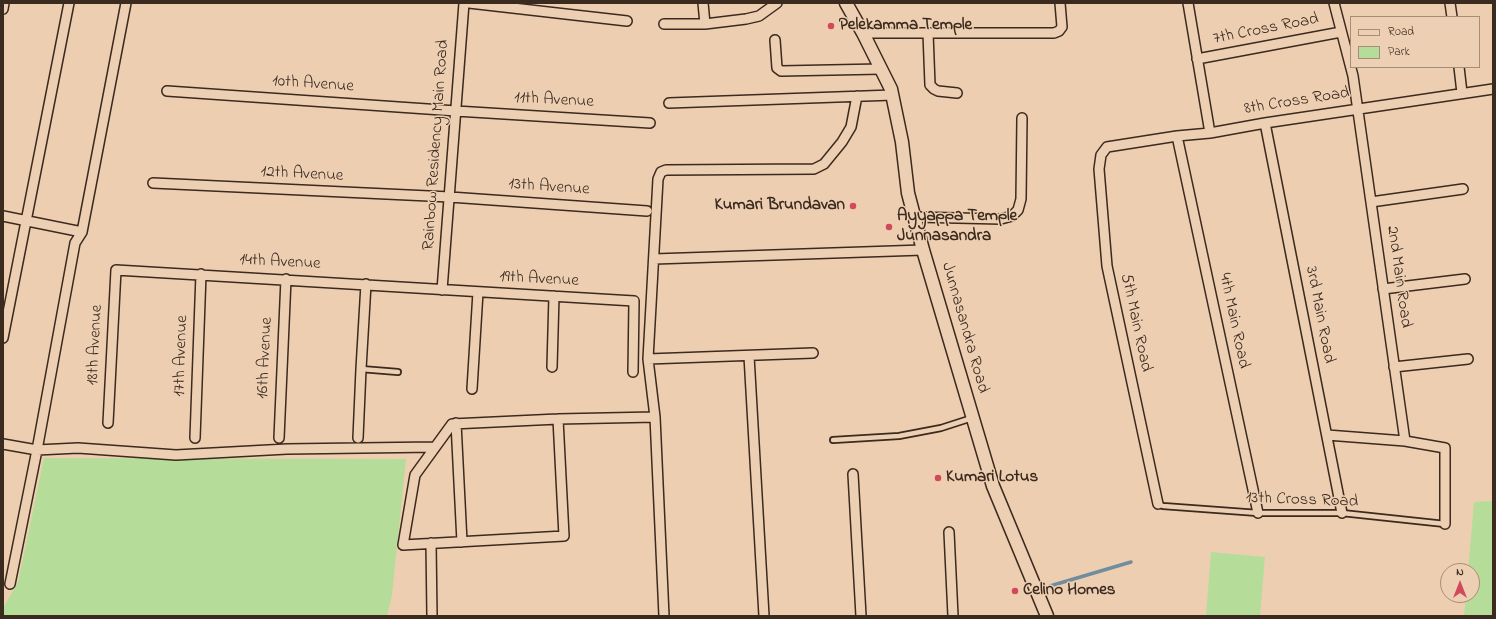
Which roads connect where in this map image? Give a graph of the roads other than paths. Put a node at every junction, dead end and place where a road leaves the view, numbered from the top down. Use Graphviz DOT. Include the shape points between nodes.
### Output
graph roads {
  1 [pos="4,3"];
  2 [pos="69,3"];
  3 [pos="126,3"];
  4 [pos="464,3"];
  5 [pos="469,3"];
  6 [pos="703,3"];
  7 [pos="777,3"];
  8 [pos="846,3"];
  9 [pos="1060,3"];
  10 [pos="1188,3"];
  11 [pos="1334,3"];
  12 [pos="1450,3"];
  13 [pos="3,9"];
  14 [pos="1452,16"];
  15 [pos="627,21"];
  16 [pos="664,24"];
  17 [pos="705,24"];
  18 [pos="1341,32"];
  19 [pos="863,33"];
  20 [pos="928,33"];
  21 [pos="775,40"];
  22 [pos="1197,59"];
  23 [pos="1350,65"];
  24 [pos="1351,68"];
  25 [pos="1459,68"];
  26 [pos="881,69"];
  27 [pos="1493,89"];
  28 [pos="168,91"];
  29 [pos="957,92"];
  30 [pos="1462,93"];
  31 [pos="893,95"];
  32 [pos="857,96"];
  33 [pos="669,103"];
  34 [pos="1358,109"];
  35 [pos="456,111"];
  36 [pos="1022,118"];
  37 [pos="650,123"];
  38 [pos="1265,123"];
  39 [pos="1210,133"];
  40 [pos="1177,136"];
  41 [pos="1106,147"];
  42 [pos="153,184"];
  43 [pos="1463,189"];
  44 [pos="450,197"];
  45 [pos="1371,202"];
  46 [pos="647,211"];
  47 [pos="3,216"];
  48 [pos="914,217"];
  49 [pos="25,220"];
  50 [pos="82,232"];
  51 [pos="923,250"];
  52 [pos="654,259"];
  53 [pos="116,270"];
  54 [pos="201,274"];
  55 [pos="286,279"];
  56 [pos="1465,279"];
  57 [pos="366,284"];
  58 [pos="1383,289"];
  59 [pos="442,290"];
  60 [pos="478,292"];
  61 [pos="554,296"];
  62 [pos="3,338"];
  63 [pos="813,353"];
  64 [pos="749,356"];
  65 [pos="648,359"];
  66 [pos="1468,359"];
  67 [pos="552,367"];
  68 [pos="1394,367"];
  69 [pos="361,369"];
  70 [pos="398,372"];
  71 [pos="633,372"];
  72 [pos="472,389"];
  73 [pos="656,417"];
  74 [pos="973,417"];
  75 [pos="558,419"];
  76 [pos="108,423"];
  77 [pos="456,423"];
  78 [pos="1327,435"];
  79 [pos="195,438"];
  80 [pos="278,438"];
  81 [pos="358,438"];
  82 [pos="833,440"];
  83 [pos="1405,441"];
  84 [pos="3,444"];
  85 [pos="435,447"];
  86 [pos="37,450"];
  87 [pos="853,474"];
  88 [pos="1158,504"];
  89 [pos="1342,512"];
  90 [pos="1258,513"];
  91 [pos="1445,524"];
  92 [pos="949,532"];
  93 [pos="462,542"];
  94 [pos="431,543"];
  95 [pos="10,584"];
  96 [pos="432,616"];
  97 [pos="664,616"];
  98 [pos="764,616"];
  99 [pos="861,616"];
  100 [pos="953,616"];
  101 [pos="1047,616"];
  1 -- 13 [label="street"];
  2 -- 49 [label="street"];
  3 -- 50 [label="street"];
  4 -- 35 [label="street, Rainbow Residency Main Road"];
  5 -- 15 [label="street"];
  6 -- 17 [label="street"];
  7 -- 17 [label="street" via="759,16"];
  8 -- 19 [label="street, Junnasandra Road"];
  9 -- 20 [label="street" via="1062,27 1054,33"];
  10 -- 22 [label="street"];
  11 -- 18 [label="street, 2nd Main Road"];
  12 -- 14 [label="street"];
  16 -- 17 [label="street"];
  18 -- 22 [label="street, 7th Cross Road"];
  18 -- 23 [label="street, 2nd Main Road"];
  19 -- 20 [label="street"];
  19 -- 26 [label="street, Junnasandra Road"];
  20 -- 29 [label="street" via="930,85 934,90"];
  21 -- 26 [label="street" via="777,68 781,71"];
  22 -- 39 [label="street"];
  24 -- 34 [label="street, 2nd Main Road"];
  25 -- 30 [label="street"];
  26 -- 31 [label="street, Junnasandra Road"];
  27 -- 30 [label="street, 8th Cross Road"];
  28 -- 35 [label="street, 10th Avenue"];
  30 -- 34 [label="street, 8th Cross Road"];
  31 -- 32 [label="street"];
  31 -- 48 [label="street, Junnasandra Road"];
  32 -- 33 [label="street"];
  32 -- 52 [label="street" via="851,127 824,164 814,169 661,172 658,179"];
  34 -- 38 [label="street, 8th Cross Road"];
  34 -- 45 [label="street, 2nd Main Road"];
  35 -- 37 [label="street, 11th Avenue"];
  35 -- 44 [label="street, Rainbow Residency Main Road"];
  36 -- 48 [label="street" via="1021,199 1018,210 1012,216 1001,220"];
  38 -- 39 [label="street, 8th Cross Road"];
  38 -- 78 [label="street, 3rd Main Road"];
  39 -- 40 [label="street, 8th Cross Road"];
  40 -- 41 [label="street, 8th Cross Road"];
  40 -- 90 [label="street, 4th Main Road"];
  41 -- 88 [label="street, 5th Main Road" via="1101,155 1099,169 1106,266"];
  42 -- 44 [label="street, 12th Avenue"];
  43 -- 45 [label="street"];
  44 -- 46 [label="street, 13th Avenue"];
  44 -- 59 [label="street, Rainbow Residency Main Road"];
  45 -- 58 [label="street, 2nd Main Road"];
  47 -- 49 [label="street"];
  48 -- 51 [label="street, Junnasandra Road"];
  49 -- 50 [label="street"];
  49 -- 62 [label="street"];
  50 -- 86 [label="street" via="75,243"];
  51 -- 52 [label="street"];
  51 -- 74 [label="street, Junnasandra Road"];
  52 -- 65 [label="street"];
  53 -- 54 [label="street, 14th Avenue"];
  53 -- 76 [label="street, 18th Avenue"];
  54 -- 55 [label="street, 14th Avenue"];
  54 -- 79 [label="street, 17th Avenue"];
  55 -- 57 [label="street, 14th Avenue"];
  55 -- 80 [label="street, 16th Avenue"];
  56 -- 58 [label="street"];
  57 -- 59 [label="street, 14th Avenue"];
  57 -- 69 [label="street"];
  58 -- 68 [label="street, 2nd Main Road"];
  59 -- 60 [label="street, 19th Avenue"];
  60 -- 61 [label="street, 19th Avenue"];
  60 -- 72 [label="street"];
  61 -- 67 [label="street"];
  61 -- 71 [label="street, 19th Avenue" via="634,301"];
  63 -- 64 [label="street"];
  64 -- 65 [label="street"];
  64 -- 98 [label="street"];
  65 -- 73 [label="street"];
  66 -- 68 [label="street"];
  68 -- 83 [label="street, 2nd Main Road"];
  69 -- 70 [label="lane"];
  69 -- 81 [label="street"];
  73 -- 75 [label="street"];
  73 -- 97 [label="street"];
  74 -- 82 [label="lane" via="942,428 899,436"];
  74 -- 101 [label="street, Junnasandra Road" via="993,486"];
  75 -- 77 [label="street"];
  75 -- 93 [label="street" via="564,536"];
  77 -- 85 [label="street" via="452,424"];
  77 -- 93 [label="street"];
  78 -- 83 [label="street"];
  78 -- 89 [label="street, 3rd Main Road"];
  83 -- 91 [label="street" via="1445,448"];
  84 -- 86 [label="street"];
  85 -- 86 [label="street" via="287,449 176,455 78,448"];
  85 -- 94 [label="street" via="415,475 402,545"];
  86 -- 95 [label="street"];
  87 -- 99 [label="street"];
  88 -- 90 [label="lane, 13th Cross Road"];
  89 -- 90 [label="lane, 13th Cross Road"];
  89 -- 91 [label="lane, 13th Cross Road"];
  92 -- 100 [label="street"];
  93 -- 94 [label="street"];
  94 -- 96 [label="street"];
}
